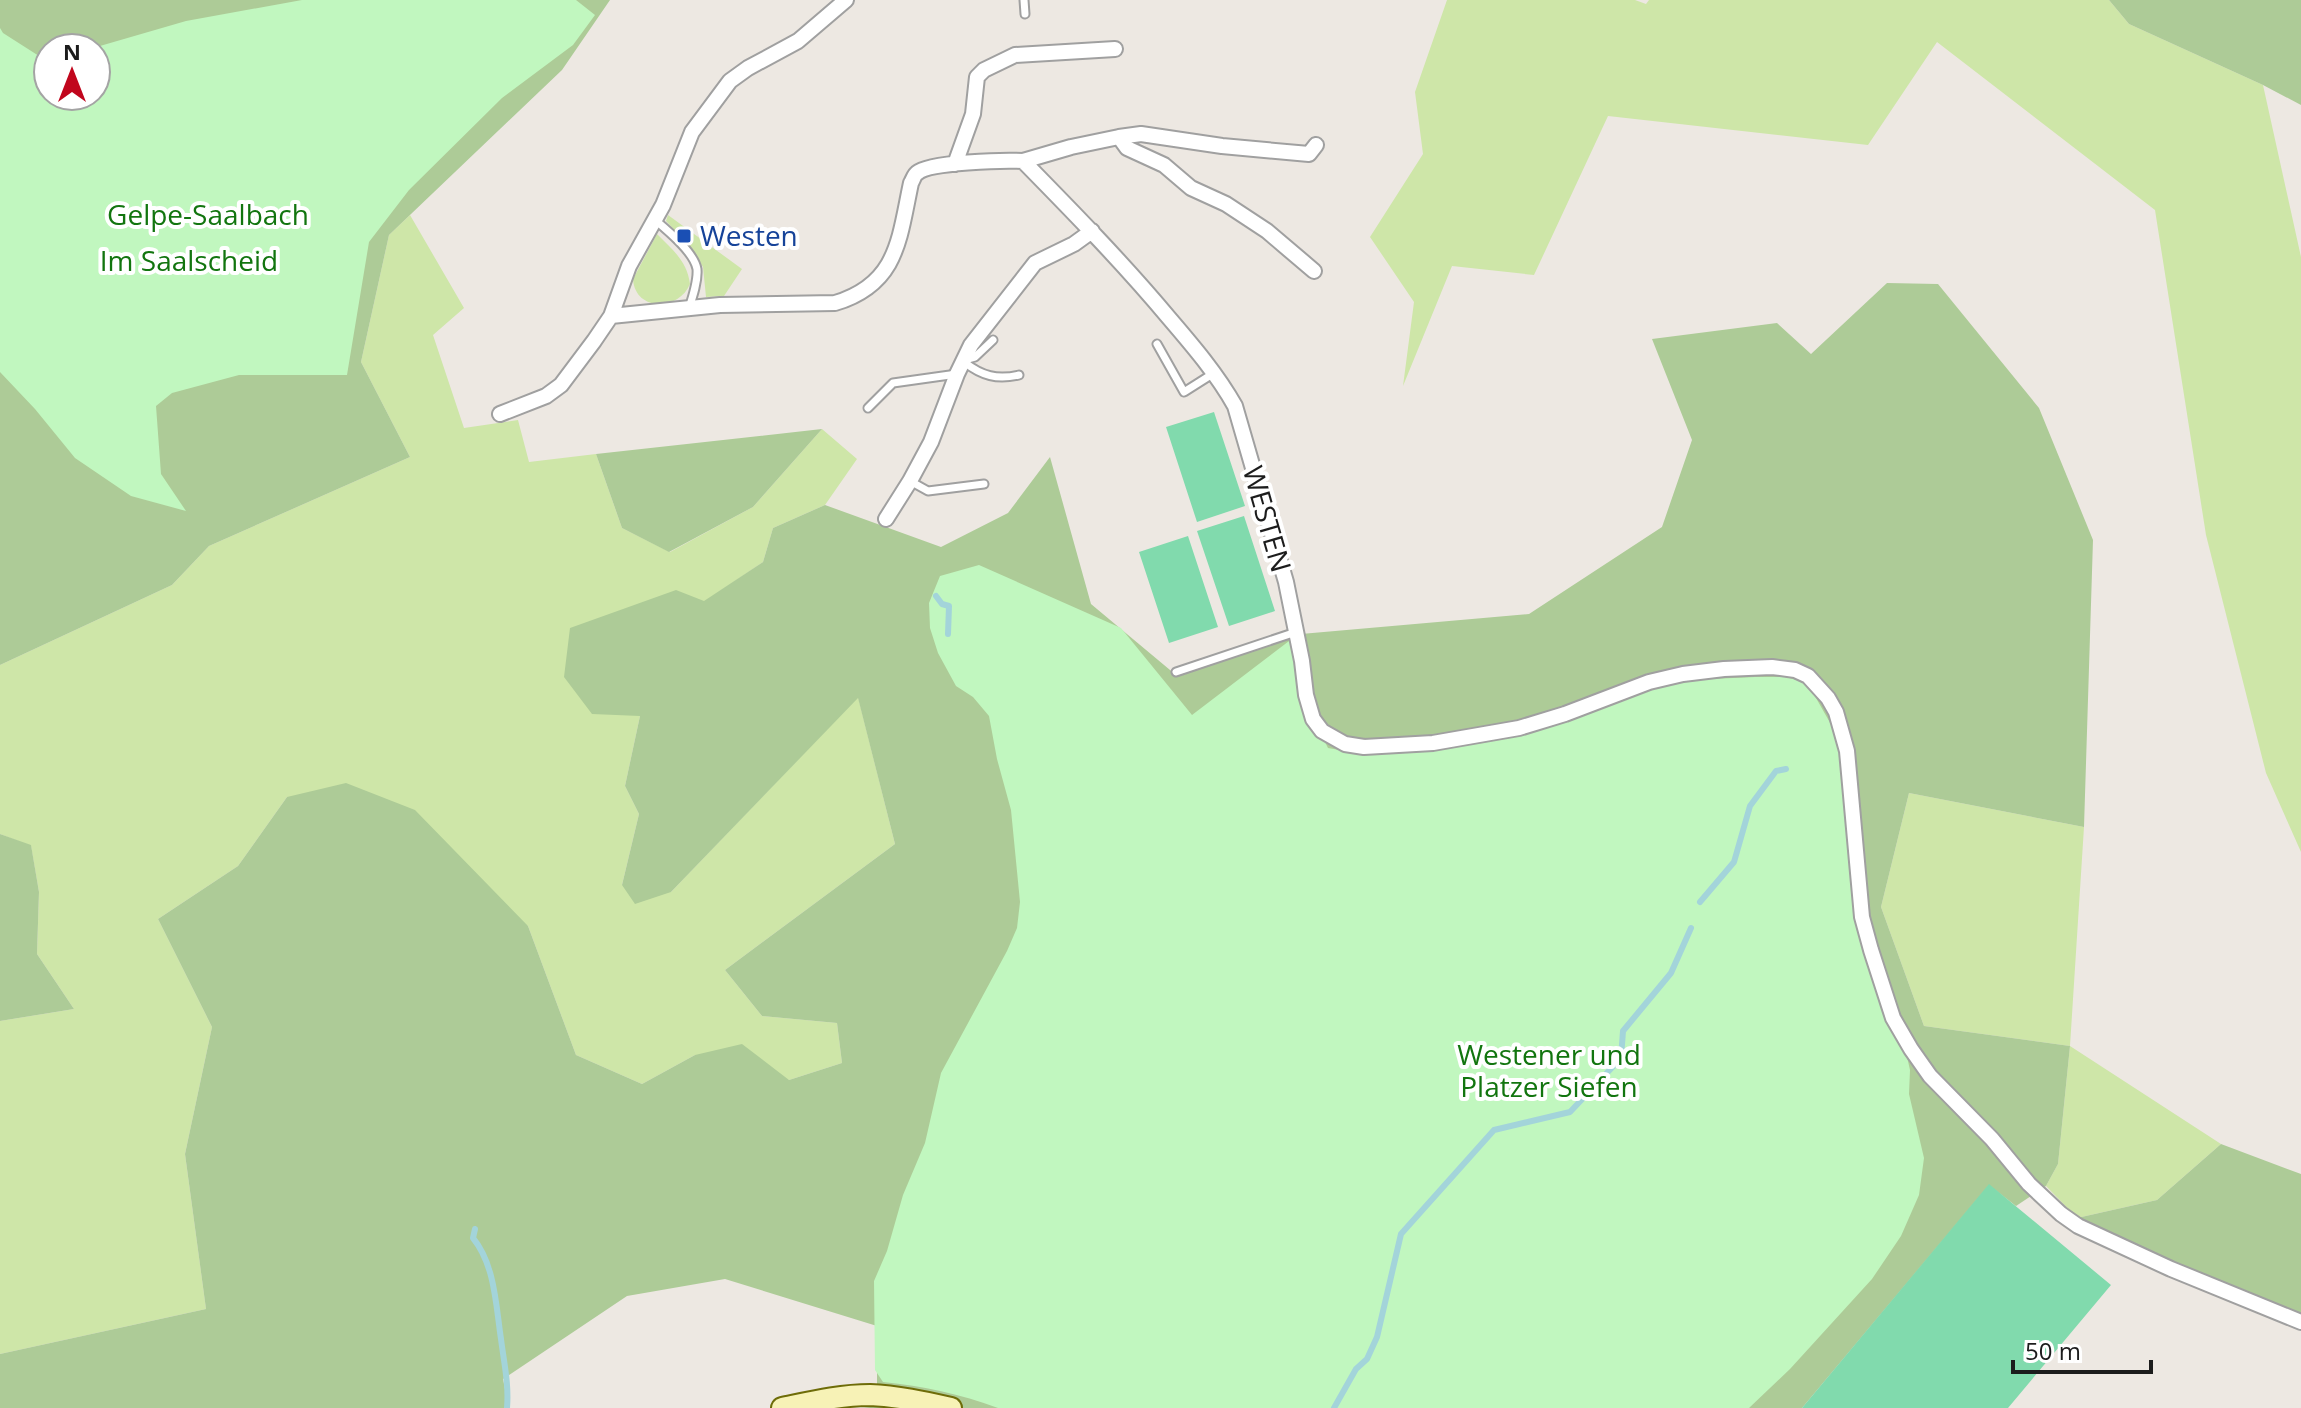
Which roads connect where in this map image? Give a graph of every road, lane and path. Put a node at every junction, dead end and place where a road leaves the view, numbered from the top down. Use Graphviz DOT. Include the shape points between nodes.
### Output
graph roads {
  1 [pos="846,0"];
  2 [pos="1024,0"];
  3 [pos="1025,14"];
  4 [pos="1115,49"];
  5 [pos="1119,137"];
  6 [pos="1316,145"];
  7 [pos="1023,161"];
  8 [pos="955,164"];
  9 [pos="654,219"];
  10 [pos="1092,231"];
  11 [pos="1314,271"];
  12 [pos="689,308"];
  13 [pos="611,316"];
  14 [pos="993,340"];
  15 [pos="1157,344"];
  16 [pos="960,367"];
  17 [pos="1214,373"];
  18 [pos="1019,375"];
  19 [pos="868,408"];
  20 [pos="500,414"];
  21 [pos="910,481"];
  22 [pos="984,484"];
  23 [pos="886,519"];
  24 [pos="1295,626"];
  25 [pos="1176,672"];
  26 [pos="2301,1322"];
  27 [pos="782,1408"];
  28 [pos="951,1408"];
  1 -- 9 [label="street" via="798,41 730,81 692,132"];
  2 -- 3 [label="lane"];
  4 -- 8 [label="street" via="1015,55 984,70 977,77 973,114"];
  5 -- 6 [label="street" via="1141,134 1309,154"];
  5 -- 7 [label="street"];
  5 -- 11 [label="street" via="1127,148 1164,165 1191,188 1267,231"];
  7 -- 8 [label="street"];
  7 -- 10 [label="street, WESTEN"];
  8 -- 12 [label="street" via="915,173 889,266 851,298 835,303"];
  9 -- 12 [label="lane" via="697,267"];
  9 -- 13 [label="street"];
  10 -- 16 [label="street" via="1035,263"];
  10 -- 17 [label="street, WESTEN"];
  12 -- 13 [label="street"];
  13 -- 20 [label="street" via="561,385"];
  14 -- 16 [label="lane"];
  15 -- 17 [label="lane" via="1184,392"];
  16 -- 18 [label="lane" via="1002,379"];
  16 -- 19 [label="lane" via="893,383"];
  16 -- 21 [label="street"];
  17 -- 24 [label="street, WESTEN" via="1235,406"];
  21 -- 22 [label="lane" via="928,491"];
  21 -- 23 [label="street"];
  24 -- 25 [label="lane"];
  24 -- 26 [label="street, WESTEN" via="1313,719 1332,738 1364,747 1433,743 1519,728 1683,674 1772,667 1808,676 1836,712 1844,741 1862,917 1893,1018 1930,1076 2036,1191 2078,1226"];
  27 -- 28 [label="main road" via="870,1395"];
}
